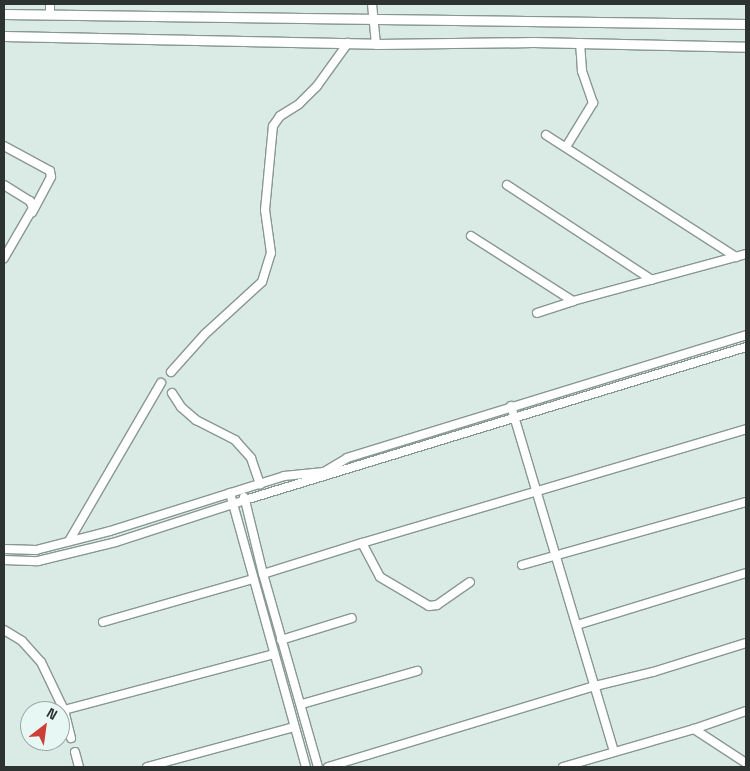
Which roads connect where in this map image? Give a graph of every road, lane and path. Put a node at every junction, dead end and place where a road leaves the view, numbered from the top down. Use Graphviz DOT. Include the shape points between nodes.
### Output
graph roads {
  1 [pos="50,4"];
  2 [pos="372,4"];
  3 [pos="4,14"];
  4 [pos="50,15"];
  5 [pos="373,19"];
  6 [pos="746,24"];
  7 [pos="4,36"];
  8 [pos="348,43"];
  9 [pos="580,43"];
  10 [pos="376,44"];
  11 [pos="746,47"];
  12 [pos="546,135"];
  13 [pos="4,145"];
  14 [pos="566,148"];
  15 [pos="4,185"];
  16 [pos="507,185"];
  17 [pos="32,212"];
  18 [pos="471,236"];
  19 [pos="746,254"];
  20 [pos="736,257"];
  21 [pos="4,258"];
  22 [pos="652,280"];
  23 [pos="574,301"];
  24 [pos="537,313"];
  25 [pos="746,335"];
  26 [pos="746,347"];
  27 [pos="170,372"];
  28 [pos="161,383"];
  29 [pos="172,393"];
  30 [pos="511,406"];
  31 [pos="514,418"];
  32 [pos="455,425"];
  33 [pos="746,429"];
  34 [pos="460,436"];
  35 [pos="330,473"];
  36 [pos="260,484"];
  37 [pos="242,490"];
  38 [pos="537,492"];
  39 [pos="230,493"];
  40 [pos="246,500"];
  41 [pos="746,502"];
  42 [pos="234,504"];
  43 [pos="69,541"];
  44 [pos="362,543"];
  45 [pos="4,549"];
  46 [pos="555,557"];
  47 [pos="4,560"];
  48 [pos="522,565"];
  49 [pos="746,573"];
  50 [pos="263,574"];
  51 [pos="253,579"];
  52 [pos="470,582"];
  53 [pos="352,618"];
  54 [pos="103,622"];
  55 [pos="577,624"];
  56 [pos="4,630"];
  57 [pos="281,640"];
  58 [pos="746,643"];
  59 [pos="274,654"];
  60 [pos="417,671"];
  61 [pos="295,685"];
  62 [pos="595,686"];
  63 [pos="284,689"];
  64 [pos="60,701"];
  65 [pos="302,704"];
  66 [pos="70,708"];
  67 [pos="746,711"];
  68 [pos="294,727"];
  69 [pos="694,729"];
  70 [pos="70,734"];
  71 [pos="71,738"];
  72 [pos="614,751"];
  73 [pos="75,752"];
  74 [pos="746,763"];
  75 [pos="79,767"];
  76 [pos="147,767"];
  77 [pos="306,767"];
  78 [pos="318,767"];
  79 [pos="328,767"];
  80 [pos="563,767"];
  1 -- 4 [label="street"];
  2 -- 5 [label="street"];
  3 -- 4 [label="street"];
  4 -- 5 [label="street"];
  5 -- 6 [label="street"];
  5 -- 10 [label="street"];
  7 -- 8 [label="street"];
  8 -- 10 [label="street"];
  8 -- 27 [label="street" via="317,86 280,116 273,126 265,210 271,253 262,282 205,334"];
  9 -- 10 [label="street"];
  9 -- 11 [label="street"];
  9 -- 14 [label="street" via="582,71 593,103"];
  12 -- 14 [label="street"];
  13 -- 17 [label="street" via="50,172 51,177"];
  14 -- 20 [label="street"];
  15 -- 17 [label="street" via="30,201"];
  16 -- 22 [label="street"];
  17 -- 21 [label="street"];
  18 -- 23 [label="street"];
  19 -- 20 [label="street"];
  20 -- 22 [label="street"];
  22 -- 23 [label="street"];
  23 -- 24 [label="street"];
  25 -- 30 [label="street"];
  26 -- 31 [label="street"];
  28 -- 43 [label="street"];
  29 -- 36 [label="street" via="181,407 196,420 235,440 251,458"];
  30 -- 31 [label="street"];
  30 -- 32 [label="street"];
  31 -- 34 [label="street"];
  31 -- 38 [label="street"];
  32 -- 34 [label="street"];
  32 -- 35 [label="street" via="347,458"];
  33 -- 38 [label="street"];
  34 -- 35 [label="street"];
  35 -- 36 [label="street" via="298,473"];
  35 -- 40 [label="street"];
  36 -- 37 [label="street"];
  37 -- 39 [label="street"];
  37 -- 40 [label="street"];
  38 -- 44 [label="street"];
  38 -- 46 [label="street"];
  39 -- 42 [label="street"];
  39 -- 43 [label="street"];
  40 -- 42 [label="street"];
  40 -- 50 [label="street"];
  41 -- 46 [label="street"];
  42 -- 47 [label="street" via="116,542 38,561"];
  42 -- 51 [label="street"];
  43 -- 45 [label="street" via="36,550"];
  44 -- 50 [label="street"];
  44 -- 52 [label="street" via="380,577 429,606 437,605"];
  46 -- 48 [label="street"];
  46 -- 55 [label="street"];
  49 -- 55 [label="street"];
  50 -- 57 [label="street"];
  51 -- 54 [label="street"];
  51 -- 59 [label="street"];
  53 -- 57 [label="street"];
  55 -- 62 [label="street"];
  56 -- 64 [label="street" via="22,642 41,662"];
  57 -- 61 [label="street"];
  58 -- 62 [label="street"];
  59 -- 63 [label="street"];
  59 -- 66 [label="street"];
  60 -- 65 [label="street"];
  61 -- 63 [label="street"];
  61 -- 65 [label="street"];
  62 -- 72 [label="street"];
  62 -- 79 [label="street"];
  63 -- 68 [label="street"];
  65 -- 78 [label="street"];
  67 -- 69 [label="street"];
  68 -- 76 [label="street"];
  68 -- 77 [label="street"];
  69 -- 72 [label="street"];
  69 -- 74 [label="street"];
  70 -- 71 [label="street"];
  72 -- 80 [label="street"];
  73 -- 75 [label="street"];
}
